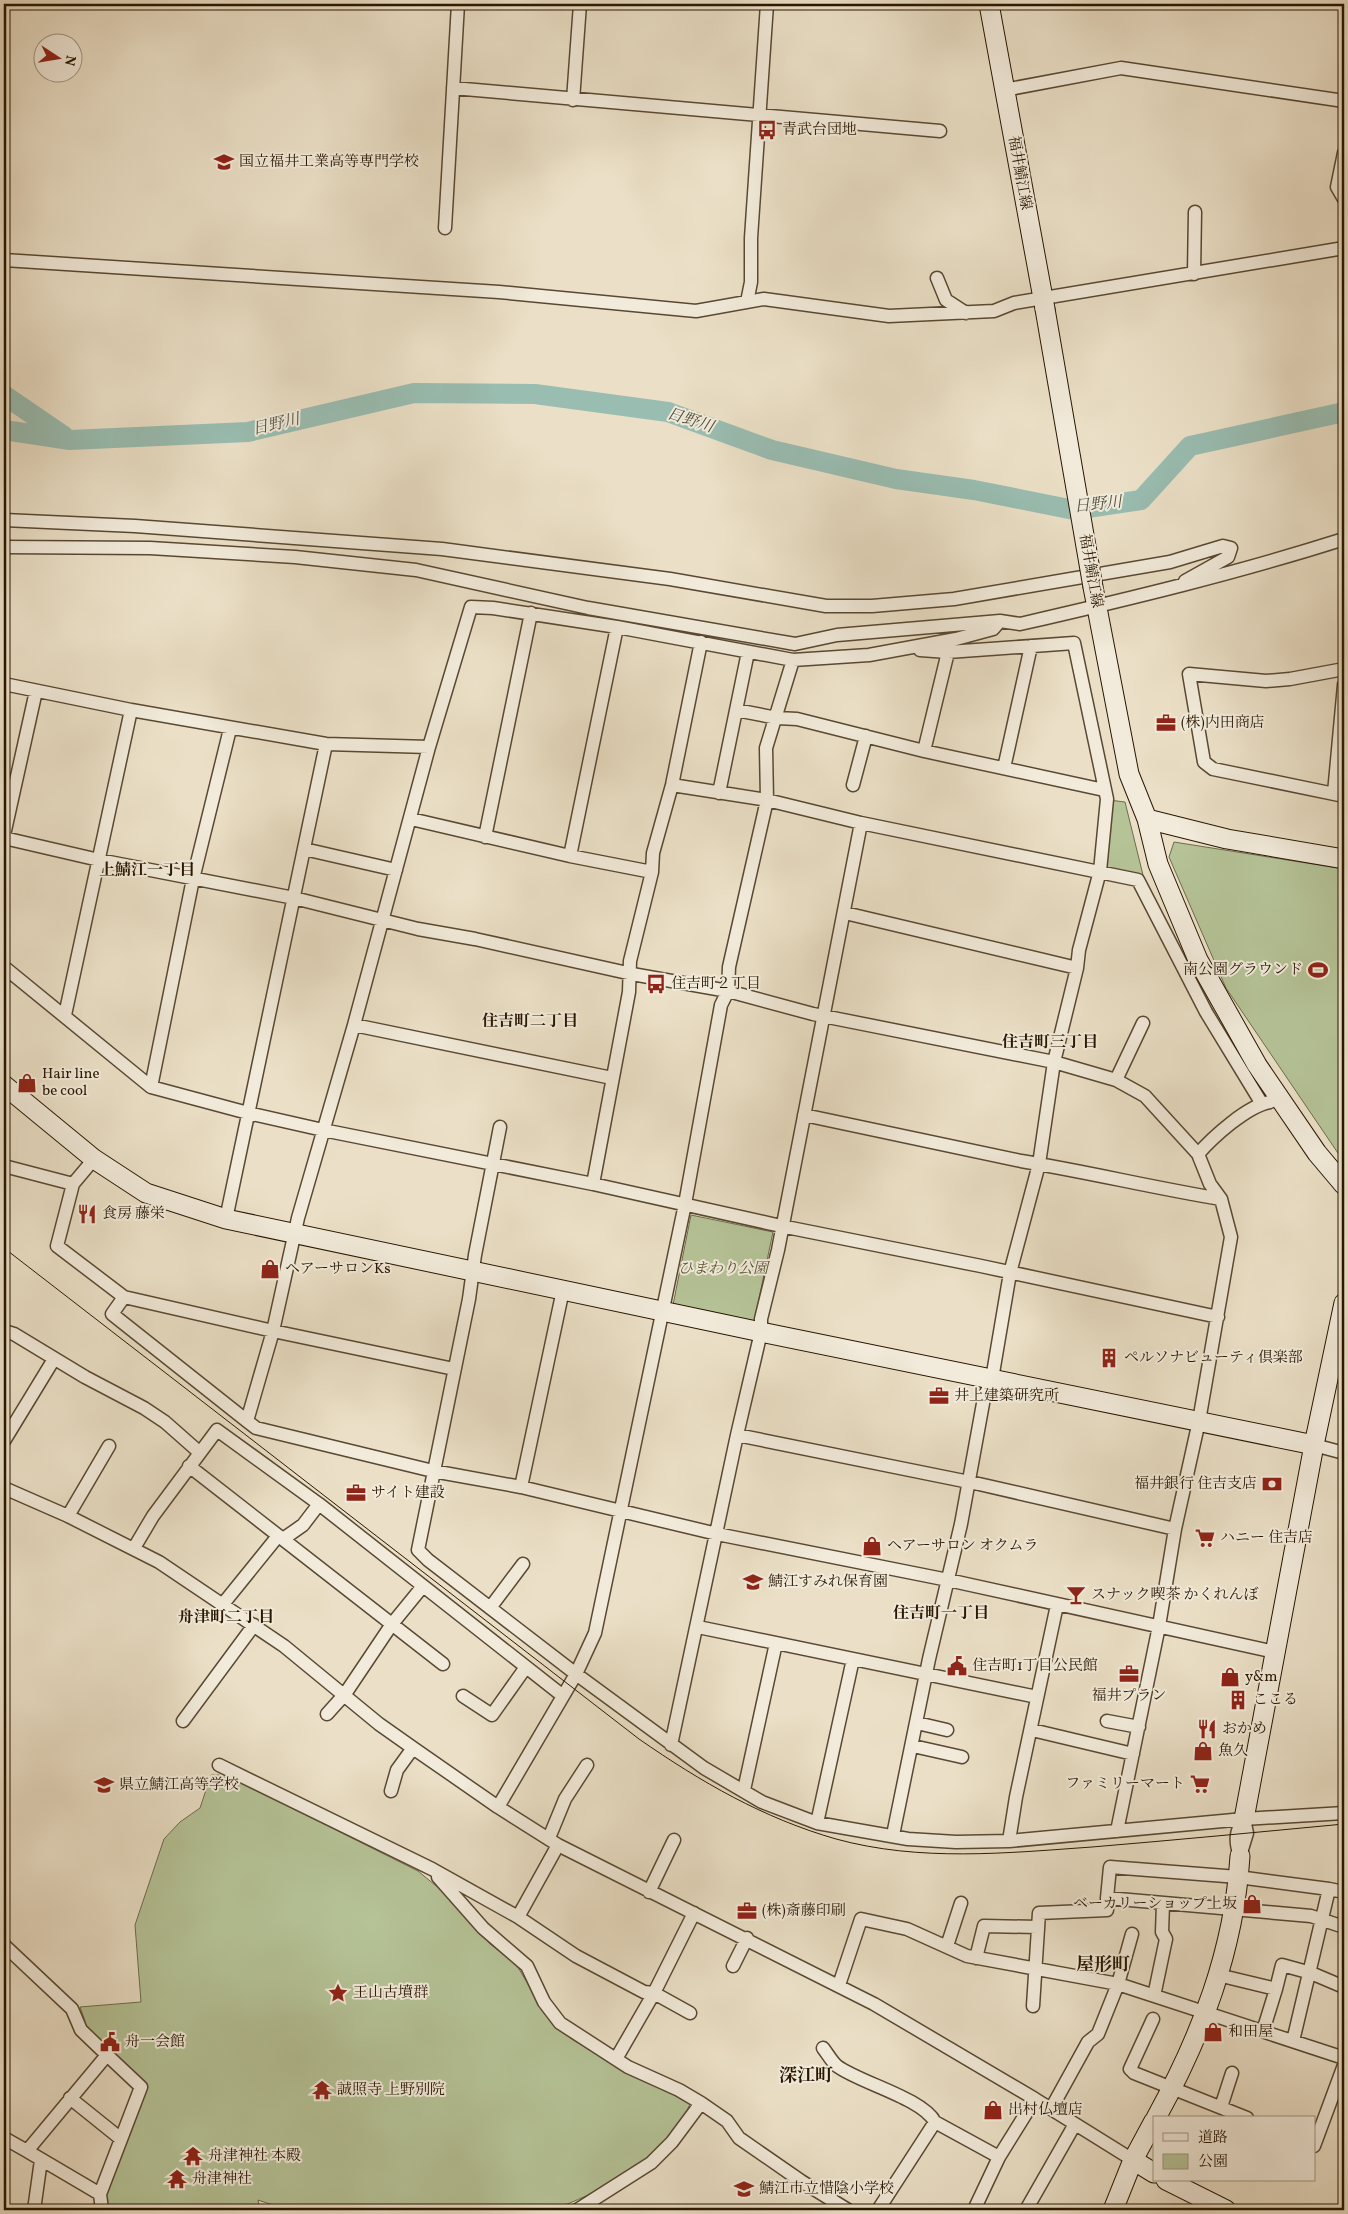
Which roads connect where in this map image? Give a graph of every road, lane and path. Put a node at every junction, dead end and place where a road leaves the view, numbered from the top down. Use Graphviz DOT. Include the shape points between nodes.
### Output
graph roads {
  1 [pos="458,4"];
  2 [pos="580,4"];
  3 [pos="767,4"];
  4 [pos="989,4"];
  5 [pos="453,88"];
  6 [pos="1004,90"];
  7 [pos="573,100"];
  8 [pos="1344,102"];
  9 [pos="759,117"];
  10 [pos="940,131"];
  11 [pos="1344,153"];
  12 [pos="1344,199"];
  13 [pos="1195,212"];
  14 [pos="445,228"];
  15 [pos="1344,248"];
  16 [pos="4,260"];
  17 [pos="1194,274"];
  18 [pos="937,278"];
  19 [pos="747,302"];
  20 [pos="1043,304"];
  21 [pos="966,313"];
  22 [pos="4,520"];
  23 [pos="1344,539"];
  24 [pos="4,547"];
  25 [pos="1175,588"];
  26 [pos="1096,606"];
  27 [pos="531,613"];
  28 [pos="1000,621"];
  29 [pos="617,627"];
  30 [pos="701,642"];
  31 [pos="1031,646"];
  32 [pos="898,649"];
  33 [pos="748,652"];
  34 [pos="948,652"];
  35 [pos="794,660"];
  36 [pos="1344,669"];
  37 [pos="4,684"];
  38 [pos="1344,685"];
  39 [pos="36,691"];
  40 [pos="131,710"];
  41 [pos="736,710"];
  42 [pos="777,718"];
  43 [pos="230,729"];
  44 [pos="866,736"];
  45 [pos="326,744"];
  46 [pos="430,747"];
  47 [pos="924,751"];
  48 [pos="1004,768"];
  49 [pos="672,785"];
  50 [pos="853,785"];
  51 [pos="1104,790"];
  52 [pos="719,793"];
  53 [pos="1339,795"];
  54 [pos="767,800"];
  55 [pos="411,819"];
  56 [pos="1147,819"];
  57 [pos="861,823"];
  58 [pos="4,836"];
  59 [pos="485,837"];
  60 [pos="304,849"];
  61 [pos="570,856"];
  62 [pos="1344,859"];
  63 [pos="99,860"];
  64 [pos="396,870"];
  65 [pos="1100,871"];
  66 [pos="652,872"];
  67 [pos="193,879"];
  68 [pos="294,898"];
  69 [pos="844,913"];
  70 [pos="382,920"];
  71 [pos="4,968"];
  72 [pos="1078,968"];
  73 [pos="632,974"];
  74 [pos="728,991"];
  75 [pos="822,1014"];
  76 [pos="65,1015"];
  77 [pos="1143,1024"];
  78 [pos="354,1025"];
  79 [pos="1054,1062"];
  80 [pos="612,1078"];
  81 [pos="1116,1080"];
  82 [pos="4,1085"];
  83 [pos="151,1087"];
  84 [pos="1281,1100"];
  85 [pos="1262,1104"];
  86 [pos="248,1113"];
  87 [pos="804,1116"];
  88 [pos="500,1128"];
  89 [pos="322,1130"];
  90 [pos="1198,1154"];
  91 [pos="94,1159"];
  92 [pos="1039,1164"];
  93 [pos="493,1165"];
  94 [pos="4,1166"];
  95 [pos="73,1184"];
  96 [pos="593,1184"];
  97 [pos="1344,1185"];
  98 [pos="1221,1199"];
  99 [pos="685,1204"];
  100 [pos="226,1218"];
  101 [pos="781,1226"];
  102 [pos="294,1234"];
  103 [pos="473,1272"];
  104 [pos="1010,1273"];
  105 [pos="563,1290"];
  106 [pos="124,1297"];
  107 [pos="1344,1303"];
  108 [pos="662,1310"];
  109 [pos="1218,1317"];
  110 [pos="4,1331"];
  111 [pos="273,1332"];
  112 [pos="761,1332"];
  113 [pos="54,1359"];
  114 [pos="454,1368"];
  115 [pos="992,1379"];
  116 [pos="247,1421"];
  117 [pos="1199,1421"];
  118 [pos="737,1435"];
  119 [pos="4,1442"];
  120 [pos="1314,1445"];
  121 [pos="109,1446"];
  122 [pos="199,1452"];
  123 [pos="1344,1453"];
  124 [pos="189,1466"];
  125 [pos="433,1471"];
  126 [pos="968,1482"];
  127 [pos="4,1488"];
  128 [pos="521,1488"];
  129 [pos="318,1504"];
  130 [pos="619,1510"];
  131 [pos="68,1516"];
  132 [pos="1175,1529"];
  133 [pos="717,1534"];
  134 [pos="280,1538"];
  135 [pos="134,1548"];
  136 [pos="523,1564"];
  137 [pos="948,1580"];
  138 [pos="423,1586"];
  139 [pos="223,1604"];
  140 [pos="1057,1605"];
  141 [pos="490,1608"];
  142 [pos="392,1624"];
  143 [pos="254,1625"];
  144 [pos="1159,1626"];
  145 [pos="698,1627"];
  146 [pos="776,1643"];
  147 [pos="1275,1652"];
  148 [pos="853,1659"];
  149 [pos="444,1664"];
  150 [pos="526,1667"];
  151 [pos="576,1674"];
  152 [pos="926,1674"];
  153 [pos="345,1694"];
  154 [pos="463,1696"];
  155 [pos="563,1696"];
  156 [pos="1036,1696"];
  157 [pos="327,1714"];
  158 [pos="183,1721"];
  159 [pos="1107,1721"];
  160 [pos="917,1723"];
  161 [pos="1138,1727"];
  162 [pos="948,1730"];
  163 [pos="1032,1730"];
  164 [pos="671,1746"];
  165 [pos="913,1746"];
  166 [pos="412,1748"];
  167 [pos="1133,1754"];
  168 [pos="962,1757"];
  169 [pos="219,1765"];
  170 [pos="587,1765"];
  171 [pos="744,1790"];
  172 [pos="391,1791"];
  173 [pos="498,1807"];
  174 [pos="1344,1813"];
  175 [pos="1244,1819"];
  176 [pos="817,1823"];
  177 [pos="1117,1831"];
  178 [pos="892,1835"];
  179 [pos="674,1840"];
  180 [pos="1009,1840"];
  181 [pos="553,1842"];
  182 [pos="1240,1856"];
  183 [pos="432,1869"];
  184 [pos="1238,1878"];
  185 [pos="1330,1889"];
  186 [pos="649,1892"];
  187 [pos="1344,1892"];
  188 [pos="1107,1898"];
  189 [pos="961,1903"];
  190 [pos="1163,1904"];
  191 [pos="1234,1910"];
  192 [pos="694,1913"];
  193 [pos="518,1917"];
  194 [pos="1324,1920"];
  195 [pos="1038,1927"];
  196 [pos="1344,1927"];
  197 [pos="1132,1934"];
  198 [pos="747,1938"];
  199 [pos="4,1945"];
  200 [pos="947,1946"];
  201 [pos="976,1958"];
  202 [pos="732,1966"];
  203 [pos="1037,1968"];
  204 [pos="1311,1972"];
  205 [pos="1218,1975"];
  206 [pos="1118,1984"];
  207 [pos="839,1985"];
  208 [pos="1344,1987"];
  209 [pos="1276,1989"];
  210 [pos="654,1993"];
  211 [pos="1154,1996"];
  212 [pos="1033,2006"];
  213 [pos="690,2013"];
  214 [pos="1206,2013"];
  215 [pos="1153,2019"];
  216 [pos="1263,2031"];
  217 [pos="1293,2041"];
  218 [pos="823,2048"];
  219 [pos="107,2055"];
  220 [pos="1344,2058"];
  221 [pos="616,2059"];
  222 [pos="1344,2065"];
  223 [pos="1232,2073"];
  224 [pos="1173,2087"];
  225 [pos="70,2098"];
  226 [pos="1035,2099"];
  227 [pos="701,2103"];
  228 [pos="1221,2107"];
  229 [pos="1051,2109"];
  230 [pos="1157,2116"];
  231 [pos="1242,2116"];
  232 [pos="935,2122"];
  233 [pos="1153,2123"];
  234 [pos="1075,2124"];
  235 [pos="4,2138"];
  236 [pos="121,2139"];
  237 [pos="1316,2141"];
  238 [pos="28,2151"];
  239 [pos="999,2157"];
  240 [pos="41,2160"];
  241 [pos="1133,2160"];
  242 [pos="1153,2172"];
  243 [pos="1170,2182"];
  244 [pos="100,2194"];
  245 [pos="34,2210"];
  246 [pos="102,2210"];
  247 [pos="577,2210"];
  248 [pos="848,2210"];
  249 [pos="878,2210"];
  250 [pos="974,2210"];
  251 [pos="1026,2210"];
  252 [pos="1113,2210"];
  253 [pos="1226,2210"];
  1 -- 5 [label="street"];
  2 -- 7 [label="street"];
  3 -- 9 [label="street"];
  4 -- 6 [label="street, 福井鯖江線"];
  5 -- 7 [label="street"];
  5 -- 14 [label="street"];
  6 -- 8 [label="street" via="1121,68"];
  6 -- 20 [label="street, 福井鯖江線"];
  7 -- 9 [label="street"];
  9 -- 10 [label="street"];
  9 -- 19 [label="street" via="751,282"];
  11 -- 12 [label="street" via="1337,187"];
  13 -- 17 [label="street"];
  15 -- 17 [label="street"];
  16 -- 19 [label="street" via="499,292 696,311"];
  17 -- 20 [label="street"];
  18 -- 21 [label="street" via="946,300"];
  19 -- 21 [label="street" via="764,299 889,316"];
  20 -- 21 [label="street" via="1014,303 994,311"];
  20 -- 26 [label="street, 福井鯖江線, bridge"];
  22 -- 25 [label="street" via="201,530 442,550 670,579 826,606 872,606 954,599 1170,562 1223,546 1231,548 1228,557"];
  23 -- 25 [label="street"];
  24 -- 28 [label="street" via="160,549 295,557 416,570 588,608 795,644 837,635"];
  25 -- 26 [label="street"];
  26 -- 28 [label="street" via="1020,624"];
  26 -- 56 [label="street, 福井鯖江線" via="1129,774"];
  27 -- 29 [label="street"];
  27 -- 46 [label="street" via="471,607"];
  27 -- 59 [label="street"];
  28 -- 32 [label="street" via="993,629 956,640"];
  29 -- 30 [label="street"];
  29 -- 61 [label="street"];
  30 -- 33 [label="street"];
  30 -- 49 [label="street"];
  31 -- 34 [label="street"];
  31 -- 48 [label="street"];
  31 -- 51 [label="street" via="1074,643"];
  32 -- 34 [label="street"];
  32 -- 35 [label="street" via="869,655"];
  33 -- 35 [label="street"];
  33 -- 41 [label="street"];
  34 -- 47 [label="street"];
  35 -- 42 [label="street"];
  36 -- 53 [label="street" via="1266,681 1189,674 1204,762 1213,769"];
  37 -- 39 [label="street"];
  38 -- 53 [label="street"];
  39 -- 40 [label="street"];
  39 -- 58 [label="street"];
  40 -- 43 [label="street"];
  40 -- 63 [label="street"];
  41 -- 42 [label="street"];
  41 -- 52 [label="street"];
  42 -- 44 [label="street" via="797,719"];
  42 -- 54 [label="street" via="766,748"];
  43 -- 45 [label="street"];
  43 -- 67 [label="street"];
  44 -- 47 [label="street"];
  44 -- 50 [label="street"];
  45 -- 46 [label="street"];
  45 -- 60 [label="street"];
  46 -- 55 [label="street"];
  47 -- 48 [label="street"];
  48 -- 51 [label="street"];
  49 -- 52 [label="street"];
  49 -- 66 [label="street" via="653,853"];
  51 -- 65 [label="street" via="1107,799"];
  52 -- 54 [label="street"];
  54 -- 57 [label="street"];
  54 -- 74 [label="street" via="729,967"];
  55 -- 59 [label="street"];
  55 -- 64 [label="street"];
  56 -- 62 [label="street" via="1227,839"];
  56 -- 84 [label="street, 福井鯖江線" via="1158,864 1198,960 1257,1065"];
  57 -- 65 [label="street"];
  57 -- 69 [label="street"];
  58 -- 63 [label="street"];
  59 -- 61 [label="street"];
  60 -- 64 [label="street"];
  60 -- 68 [label="street"];
  61 -- 66 [label="street"];
  63 -- 67 [label="street"];
  63 -- 76 [label="street"];
  64 -- 70 [label="street"];
  65 -- 72 [label="street" via="1078,950"];
  65 -- 85 [label="street" via="1138,880 1206,1012"];
  66 -- 73 [label="street" via="630,961"];
  67 -- 68 [label="street"];
  67 -- 83 [label="street"];
  68 -- 70 [label="street"];
  68 -- 86 [label="street"];
  69 -- 72 [label="street"];
  69 -- 75 [label="street"];
  70 -- 73 [label="street"];
  70 -- 78 [label="street"];
  71 -- 76 [label="street"];
  72 -- 79 [label="street"];
  73 -- 74 [label="street"];
  73 -- 80 [label="street"];
  74 -- 75 [label="street"];
  74 -- 99 [label="street" via="721,1005"];
  75 -- 79 [label="street"];
  75 -- 87 [label="street"];
  76 -- 83 [label="street"];
  77 -- 81 [label="street"];
  78 -- 80 [label="street"];
  78 -- 89 [label="street"];
  79 -- 81 [label="street"];
  79 -- 92 [label="street"];
  80 -- 96 [label="street"];
  81 -- 90 [label="street" via="1145,1096"];
  82 -- 91 [label="street"];
  83 -- 86 [label="street"];
  84 -- 85 [label="street"];
  84 -- 97 [label="street, 福井鯖江線" via="1317,1153"];
  85 -- 90 [label="street" via="1216,1135"];
  86 -- 89 [label="street"];
  86 -- 100 [label="street"];
  87 -- 92 [label="street"];
  87 -- 101 [label="street"];
  88 -- 93 [label="street"];
  89 -- 93 [label="street"];
  89 -- 102 [label="street"];
  90 -- 98 [label="street" via="1210,1184"];
  91 -- 95 [label="street"];
  91 -- 100 [label="street" via="146,1193"];
  92 -- 98 [label="street"];
  92 -- 104 [label="street"];
  93 -- 96 [label="street"];
  93 -- 103 [label="street"];
  94 -- 95 [label="street"];
  95 -- 106 [label="street" via="57,1246"];
  96 -- 99 [label="street"];
  98 -- 109 [label="street" via="1231,1237"];
  99 -- 101 [label="street"];
  99 -- 108 [label="street"];
  100 -- 102 [label="street"];
  101 -- 104 [label="street"];
  101 -- 112 [label="street"];
  102 -- 103 [label="street"];
  102 -- 111 [label="street"];
  103 -- 105 [label="street"];
  103 -- 114 [label="street"];
  104 -- 109 [label="street"];
  104 -- 115 [label="street"];
  105 -- 108 [label="street"];
  105 -- 128 [label="street"];
  106 -- 111 [label="street"];
  106 -- 116 [label="street" via="112,1314"];
  107 -- 120 [label="street"];
  108 -- 112 [label="street"];
  108 -- 130 [label="street"];
  109 -- 117 [label="street"];
  110 -- 113 [label="street"];
  111 -- 114 [label="street"];
  111 -- 116 [label="street"];
  112 -- 115 [label="street"];
  112 -- 118 [label="street"];
  113 -- 119 [label="street"];
  113 -- 122 [label="street" via="166,1422"];
  114 -- 125 [label="street"];
  115 -- 117 [label="street"];
  115 -- 126 [label="street" via="984,1398"];
  116 -- 125 [label="street" via="256,1428"];
  117 -- 120 [label="street"];
  117 -- 132 [label="street"];
  118 -- 126 [label="street"];
  118 -- 133 [label="street"];
  120 -- 123 [label="street"];
  120 -- 147 [label="street"];
  121 -- 131 [label="street"];
  122 -- 124 [label="street"];
  122 -- 129 [label="street" via="216,1430"];
  124 -- 134 [label="street"];
  124 -- 135 [label="street"];
  125 -- 128 [label="street"];
  125 -- 141 [label="street" via="418,1550"];
  126 -- 132 [label="street"];
  126 -- 137 [label="street"];
  127 -- 131 [label="street"];
  128 -- 130 [label="street"];
  129 -- 134 [label="street" via="302,1525"];
  129 -- 138 [label="street"];
  130 -- 133 [label="street"];
  130 -- 151 [label="street" via="595,1633"];
  131 -- 135 [label="street"];
  132 -- 144 [label="street"];
  133 -- 137 [label="street"];
  133 -- 145 [label="street"];
  134 -- 139 [label="street"];
  134 -- 142 [label="street"];
  135 -- 139 [label="street"];
  136 -- 141 [label="street"];
  137 -- 140 [label="street"];
  137 -- 152 [label="street"];
  138 -- 142 [label="street"];
  138 -- 150 [label="street"];
  139 -- 143 [label="street"];
  140 -- 144 [label="street"];
  140 -- 156 [label="street"];
  141 -- 151 [label="street"];
  142 -- 149 [label="street"];
  142 -- 153 [label="street"];
  143 -- 153 [label="street"];
  143 -- 158 [label="street"];
  144 -- 147 [label="street"];
  144 -- 161 [label="street"];
  145 -- 146 [label="street"];
  145 -- 164 [label="street"];
  146 -- 148 [label="street"];
  146 -- 171 [label="street"];
  147 -- 175 [label="street"];
  148 -- 152 [label="street"];
  148 -- 176 [label="street"];
  150 -- 154 [label="street" via="492,1715"];
  150 -- 155 [label="street"];
  151 -- 155 [label="street"];
  151 -- 164 [label="street"];
  152 -- 156 [label="street"];
  152 -- 160 [label="street"];
  153 -- 157 [label="street"];
  153 -- 166 [label="street"];
  155 -- 173 [label="street"];
  156 -- 163 [label="street"];
  159 -- 161 [label="street"];
  160 -- 162 [label="street"];
  160 -- 165 [label="street"];
  161 -- 167 [label="street"];
  163 -- 167 [label="street"];
  163 -- 180 [label="street"];
  164 -- 171 [label="street"];
  165 -- 168 [label="street"];
  165 -- 178 [label="street"];
  166 -- 172 [label="street" via="398,1770"];
  166 -- 173 [label="street"];
  167 -- 177 [label="street"];
  169 -- 183 [label="street"];
  170 -- 181 [label="street" via="565,1799"];
  171 -- 176 [label="street" via="762,1802"];
  173 -- 181 [label="street"];
  174 -- 175 [label="street"];
  175 -- 177 [label="street"];
  175 -- 182 [label="street" via="1248,1833"];
  176 -- 178 [label="street"];
  177 -- 180 [label="street"];
  178 -- 180 [label="street" via="956,1842"];
  179 -- 186 [label="street"];
  181 -- 186 [label="street"];
  181 -- 193 [label="street"];
  182 -- 184 [label="street"];
  183 -- 193 [label="street"];
  183 -- 221 [label="street" via="483,1928 526,1966 544,2002 560,2023"];
  184 -- 185 [label="street"];
  184 -- 188 [label="street" via="1110,1867"];
  184 -- 191 [label="street"];
  185 -- 187 [label="street"];
  185 -- 194 [label="street"];
  186 -- 192 [label="street"];
  188 -- 190 [label="street"];
  188 -- 195 [label="street" via="1107,1910 1039,1913"];
  189 -- 200 [label="street"];
  190 -- 191 [label="street"];
  190 -- 211 [label="street" via="1162,1932 1166,1939"];
  191 -- 194 [label="street" via="1311,1916"];
  191 -- 205 [label="street"];
  192 -- 198 [label="street"];
  192 -- 210 [label="street"];
  193 -- 210 [label="street" via="576,1956 644,1992"];
  194 -- 196 [label="street"];
  194 -- 204 [label="street"];
  195 -- 201 [label="street" via="984,1926"];
  195 -- 203 [label="street"];
  197 -- 206 [label="street"];
  198 -- 202 [label="street"];
  198 -- 207 [label="street"];
  199 -- 219 [label="street" via="72,2009 81,2030"];
  200 -- 201 [label="street"];
  200 -- 207 [label="street" via="907,1930 861,1919"];
  201 -- 203 [label="street"];
  203 -- 206 [label="street"];
  203 -- 212 [label="street"];
  204 -- 208 [label="street"];
  204 -- 209 [label="street" via="1282,1965"];
  204 -- 217 [label="street"];
  205 -- 209 [label="street"];
  205 -- 214 [label="street"];
  206 -- 211 [label="street"];
  206 -- 229 [label="street" via="1098,2034 1088,2042"];
  207 -- 226 [label="street"];
  209 -- 216 [label="street"];
  210 -- 213 [label="street"];
  210 -- 221 [label="street"];
  211 -- 214 [label="street"];
  214 -- 216 [label="street"];
  214 -- 224 [label="street"];
  215 -- 224 [label="street" via="1130,2069"];
  216 -- 217 [label="street"];
  217 -- 220 [label="street"];
  218 -- 232 [label="street" via="836,2066 914,2104"];
  219 -- 225 [label="street"];
  219 -- 236 [label="street" via="141,2087"];
  221 -- 227 [label="street"];
  222 -- 237 [label="street"];
  223 -- 228 [label="street"];
  224 -- 228 [label="street"];
  224 -- 230 [label="street"];
  225 -- 236 [label="street"];
  225 -- 238 [label="street"];
  226 -- 229 [label="street"];
  226 -- 239 [label="street"];
  227 -- 247 [label="street" via="672,2142 651,2163"];
  227 -- 248 [label="street" via="727,2121 739,2138 801,2182"];
  228 -- 231 [label="street"];
  229 -- 234 [label="street"];
  232 -- 239 [label="street"];
  232 -- 249 [label="street"];
  233 -- 241 [label="street"];
  234 -- 241 [label="street"];
  234 -- 251 [label="street"];
  235 -- 238 [label="street"];
  236 -- 244 [label="street"];
  238 -- 240 [label="street"];
  239 -- 250 [label="street"];
  240 -- 244 [label="street"];
  240 -- 245 [label="street"];
  241 -- 242 [label="street"];
  241 -- 252 [label="street"];
  243 -- 253 [label="street"];
  244 -- 246 [label="street"];
}
